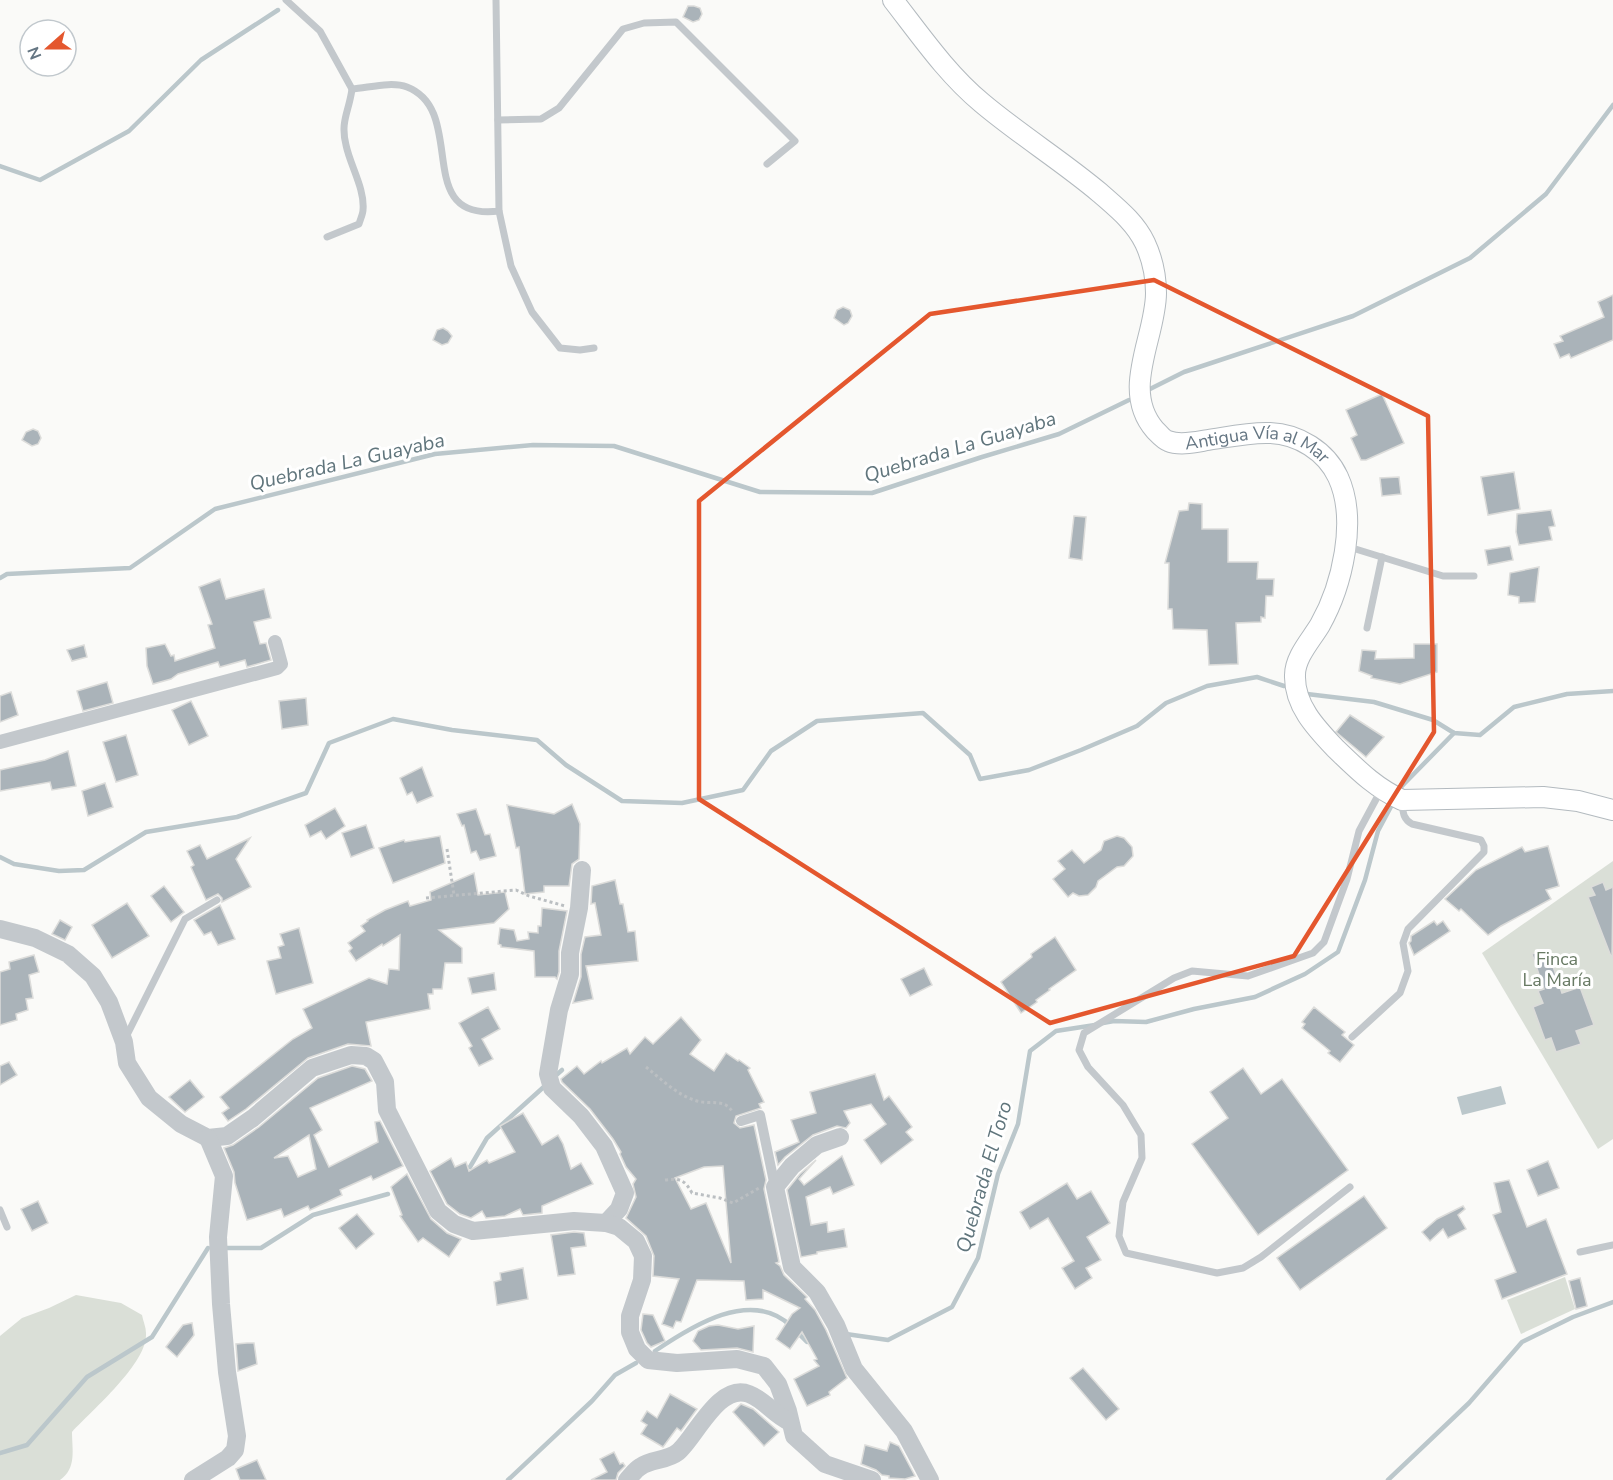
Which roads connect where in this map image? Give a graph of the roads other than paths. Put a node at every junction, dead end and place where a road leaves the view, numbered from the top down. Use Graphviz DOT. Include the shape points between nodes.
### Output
graph roads {
  1 [pos="286,0"];
  2 [pos="496,0"];
  3 [pos="893,0"];
  4 [pos="352,89"];
  5 [pos="498,120"];
  6 [pos="766,164"];
  7 [pos="500,211"];
  8 [pos="327,237"];
  9 [pos="594,348"];
  10 [pos="1346,546"];
  11 [pos="1382,557"];
  12 [pos="1474,576"];
  13 [pos="1366,628"];
  14 [pos="275,642"];
  15 [pos="0,742"];
  16 [pos="1392,795"];
  17 [pos="1613,810"];
  18 [pos="582,870"];
  19 [pos="217,900"];
  20 [pos="0,929"];
  21 [pos="1352,1037"];
  22 [pos="124,1042"];
  23 [pos="741,1121"];
  24 [pos="840,1137"];
  25 [pos="208,1138"];
  26 [pos="775,1187"];
  27 [pos="1350,1187"];
  28 [pos="0,1210"];
  29 [pos="606,1223"];
  30 [pos="7,1227"];
  31 [pos="1613,1245"];
  32 [pos="1580,1252"];
  33 [pos="790,1422"];
  34 [pos="828,1472"];
  35 [pos="193,1480"];
  36 [pos="627,1480"];
  37 [pos="872,1480"];
  38 [pos="930,1480"];
  1 -- 4 [label="lane" via="320,31"];
  2 -- 5 [label="lane"];
  3 -- 10 [label="main road, Antigua Vía al Mar" via="957,80 1088,183 1128,218 1145,243 1154,269 1156,294 1140,391 1141,402 1155,430 1168,441 1185,443 1271,433 1295,438 1316,449 1329,462 1341,486 1347,519"];
  4 -- 7 [label="lane" via="405,86 418,93 431,106 438,122 451,195 463,207 484,213"];
  4 -- 8 [label="lane" via="343,119 363,210 359,224"];
  5 -- 6 [label="lane" via="541,119 559,108 623,29 644,23 676,22 795,141"];
  5 -- 7 [label="lane"];
  7 -- 9 [label="lane" via="511,266 532,312 560,348"];
  10 -- 11 [label="lane"];
  10 -- 16 [label="main road, Antigua Vía al Mar" via="1337,585 1321,623 1302,652 1295,673 1296,689 1304,711 1319,732"];
  11 -- 12 [label="lane" via="1443,576"];
  11 -- 13 [label="lane"];
  14 -- 15 [label="street" via="281,664 277,668"];
  16 -- 17 [label="main road" via="1542,797"];
  16 -- 21 [label="lane" via="1412,825 1481,840 1484,852 1408,929 1403,943 1408,971 1400,993"];
  16 -- 27 [label="lane" via="1359,831 1324,942 1313,953 1248,976 1192,971 1174,978 1084,1033 1079,1050 1141,1135 1142,1158 1123,1202 1119,1236 1126,1253 1216,1273 1243,1268"];
  18 -- 29 [label="street" via="570,974 559,1010 548,1074 552,1088 604,1146 625,1193 619,1209"];
  19 -- 22 [label="lane" via="185,919"];
  20 -- 22 [label="street" via="35,938 68,954 93,975 109,1002"];
  22 -- 25 [label="street" via="128,1063 149,1098 182,1124"];
  23 -- 26 [label="street" via="760,1115"];
  24 -- 26 [label="street" via="817,1145"];
  25 -- 29 [label="street" via="227,1136 312,1068 351,1055 366,1056 374,1061 385,1082 387,1110 438,1211 454,1224 473,1231 574,1221"];
  25 -- 35 [label="street" via="224,1176 218,1237 220,1282 237,1436 235,1450 228,1458"];
  26 -- 38 [label="street" via="792,1267 817,1292 854,1369 904,1431"];
  28 -- 30 [label="lane"];
  29 -- 33 [label="street" via="619,1227 636,1241 643,1256 642,1280 630,1316 630,1332 637,1349 648,1360 677,1363 737,1359 764,1366 778,1384"];
  31 -- 32 [label="lane"];
  33 -- 34 [label="street" via="794,1436"];
  33 -- 36 [label="street" via="747,1393 729,1395 702,1419 677,1453 641,1466"];
  34 -- 37 [label="street"];
}
